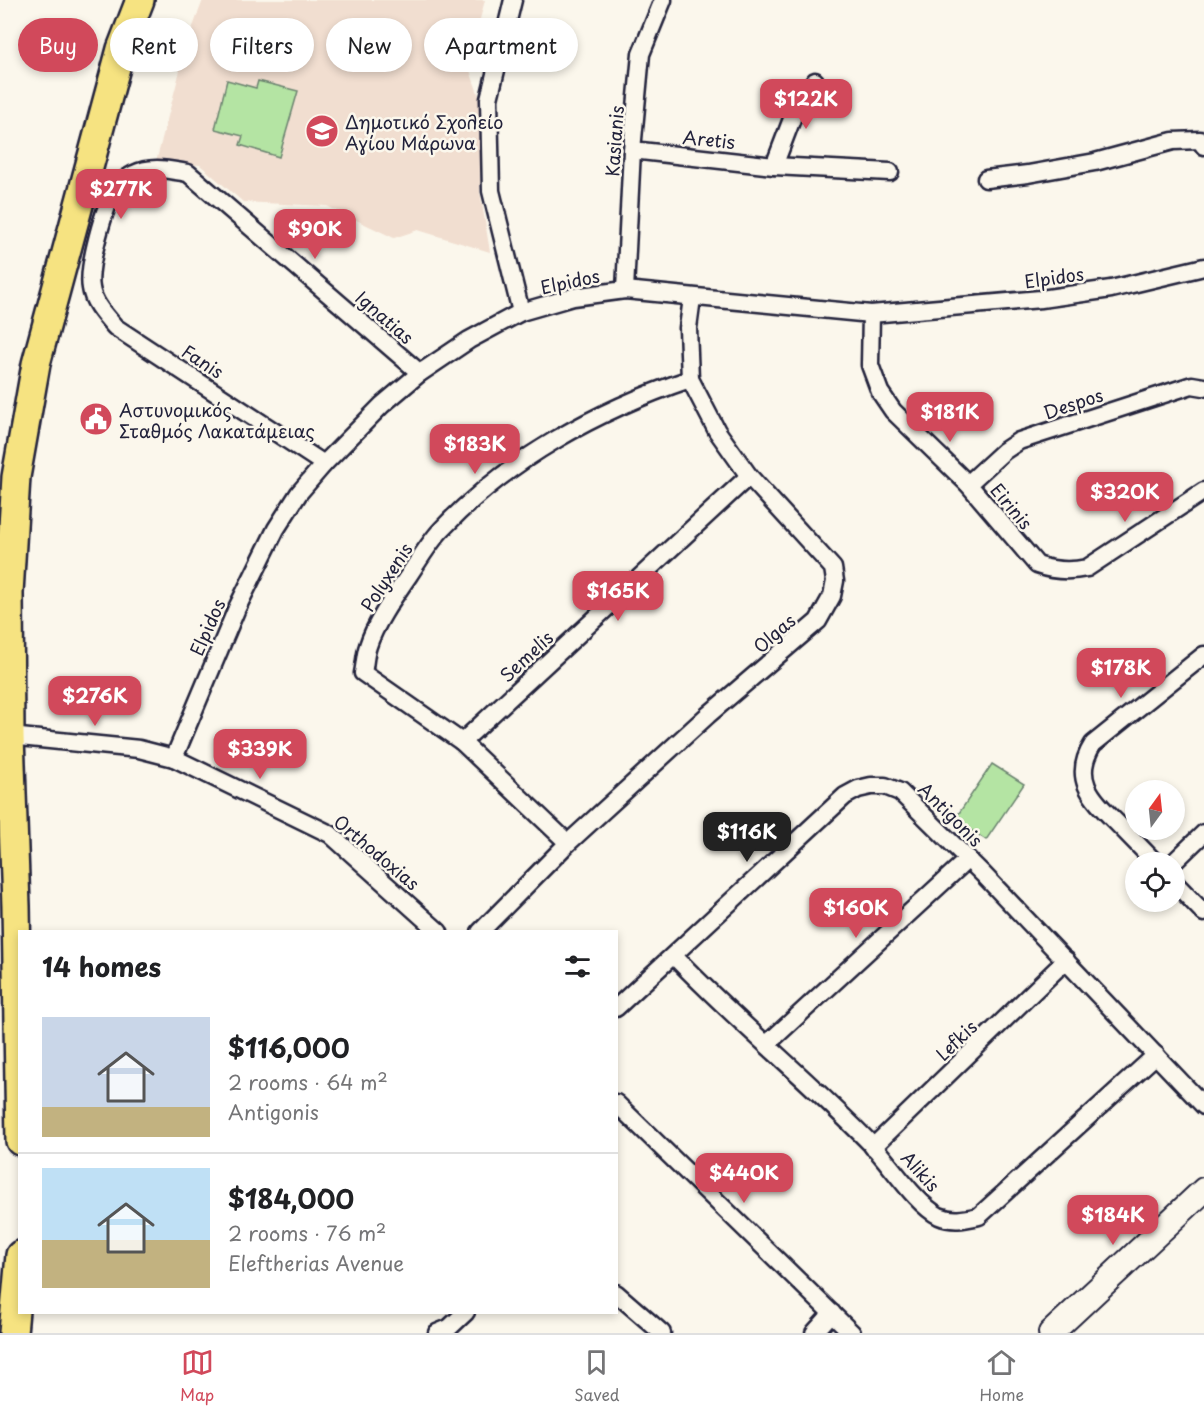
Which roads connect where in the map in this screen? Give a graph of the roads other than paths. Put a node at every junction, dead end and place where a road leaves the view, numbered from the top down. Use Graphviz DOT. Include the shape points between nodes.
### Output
graph roads {
  1 [pos="140,0"];
  2 [pos="513,0"];
  3 [pos="663,0"];
  4 [pos="815,81"];
  5 [pos="1202,143"];
  6 [pos="632,150"];
  7 [pos="774,166"];
  8 [pos="890,172"];
  9 [pos="188,173"];
  10 [pos="986,179"];
  11 [pos="1204,267"];
  12 [pos="625,290"];
  13 [pos="693,298"];
  14 [pos="521,312"];
  15 [pos="871,314"];
  16 [pos="420,373"];
  17 [pos="690,379"];
  18 [pos="1204,387"];
  19 [pos="324,464"];
  20 [pos="749,476"];
  21 [pos="968,484"];
  22 [pos="1204,491"];
  23 [pos="1204,655"];
  24 [pos="10,736"];
  25 [pos="462,742"];
  26 [pos="174,758"];
  27 [pos="1204,833"];
  28 [pos="567,843"];
  29 [pos="1145,852"];
  30 [pos="1184,852"];
  31 [pos="968,859"];
  32 [pos="1185,893"];
  33 [pos="1204,913"];
  34 [pos="438,930"];
  35 [pos="482,930"];
  36 [pos="674,956"];
  37 [pos="1066,960"];
  38 [pos="618,1006"];
  39 [pos="18,1024"];
  40 [pos="767,1044"];
  41 [pos="1156,1055"];
  42 [pos="618,1105"];
  43 [pos="1204,1106"];
  44 [pos="873,1147"];
  45 [pos="1204,1190"];
  46 [pos="18,1277"];
  47 [pos="618,1295"];
  48 [pos="832,1313"];
  49 [pos="464,1314"];
  50 [pos="653,1330"];
  51 [pos="1055,1332"];
  52 [pos="13,1333"];
  53 [pos="436,1333"];
  54 [pos="814,1333"];
  55 [pos="852,1333"];
  1 -- 24 [label="main road" via="121,49 36,363 16,477 9,593"];
  2 -- 14 [label="street" via="489,99 491,191"];
  3 -- 6 [label="street, Kasianis" via="641,54"];
  4 -- 7 [label="street" via="795,111"];
  5 -- 10 [label="street" via="1173,141 1095,162"];
  6 -- 7 [label="street, Aretis"];
  6 -- 12 [label="street, Kasianis"];
  7 -- 8 [label="street, Aretis"];
  9 -- 16 [label="street, Ignatias"];
  9 -- 19 [label="street, Fanis" via="159,168 134,174 116,189 107,207 90,271 97,305 115,327"];
  11 -- 15 [label="street, Elpidos" via="1041,299"];
  12 -- 13 [label="street, Elpidos"];
  12 -- 14 [label="street, Elpidos" via="573,297"];
  13 -- 15 [label="street, Elpidos"];
  13 -- 17 [label="street, Olgas" via="688,328"];
  14 -- 16 [label="street, Elpidos"];
  15 -- 21 [label="street, Eirinis" via="870,365 880,392 893,411"];
  16 -- 19 [label="street, Elpidos"];
  17 -- 20 [label="street, Olgas" via="717,431"];
  17 -- 25 [label="street, Polyxenis" via="577,427 505,474 439,531 391,601 368,644 363,673"];
  18 -- 21 [label="street, Despos" via="1192,385 1019,441"];
  19 -- 26 [label="street, Elpidos" via="276,529 212,665"];
  20 -- 25 [label="street, Semelis"];
  20 -- 28 [label="street, Olgas" via="833,568 832,596 818,621"];
  21 -- 22 [label="street, Eirinis" via="1037,565 1072,572 1087,568"];
  23 -- 29 [label="street" via="1093,744 1086,755 1085,783 1093,799"];
  24 -- 26 [label="street, Orthodoxias" via="139,749"];
  24 -- 39 [label="main road"];
  25 -- 28 [label="street, Polyxenis"];
  26 -- 34 [label="street, Orthodoxias" via="330,834"];
  27 -- 30 [label="street"];
  28 -- 35 [label="street, Olgas"];
  31 -- 36 [label="street, Antigonis" via="900,792 885,786 858,789 816,821"];
  31 -- 37 [label="street, Antigonis"];
  31 -- 40 [label="street"];
  32 -- 33 [label="street"];
  36 -- 38 [label="street, Antigonis"];
  36 -- 40 [label="street, Alikis"];
  37 -- 41 [label="street, Antigonis"];
  37 -- 44 [label="street, Lefkis"];
  40 -- 44 [label="street, Alikis"];
  41 -- 43 [label="street, Antigonis"];
  41 -- 44 [label="street, Alikis" via="979,1216 958,1221 926,1207"];
  42 -- 48 [label="street"];
  45 -- 51 [label="main road"];
  46 -- 52 [label="main road"];
  47 -- 50 [label="street"];
  48 -- 54 [label="street"];
  48 -- 55 [label="street"];
  49 -- 53 [label="street" via="449,1328"];
}
